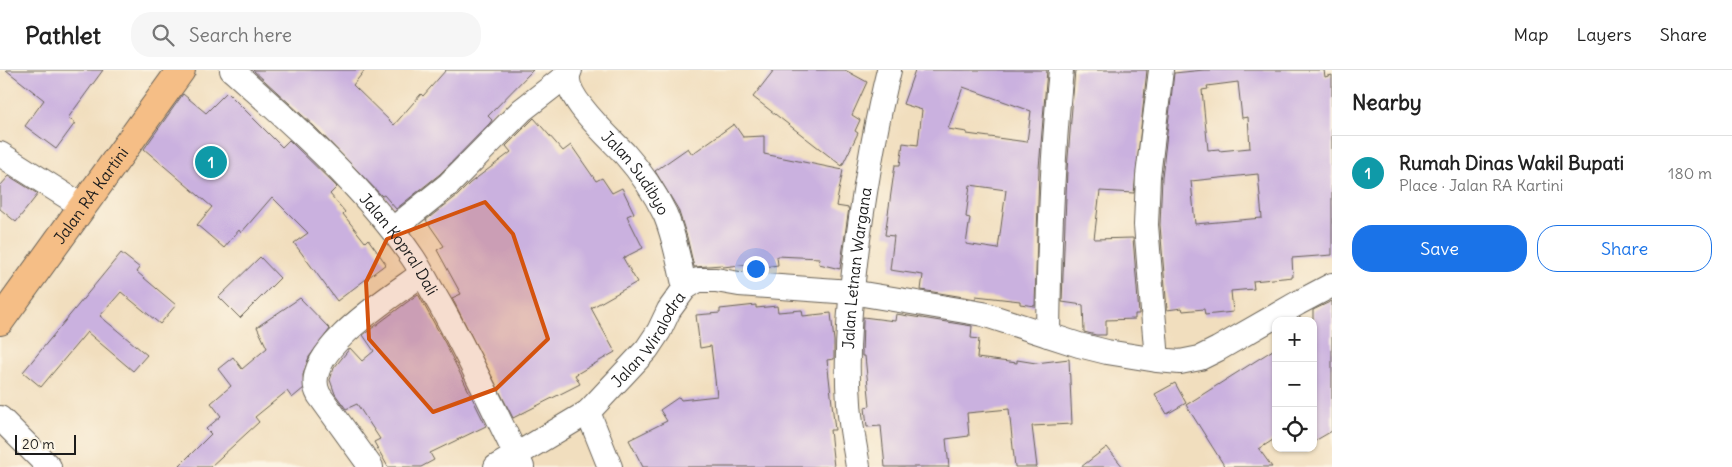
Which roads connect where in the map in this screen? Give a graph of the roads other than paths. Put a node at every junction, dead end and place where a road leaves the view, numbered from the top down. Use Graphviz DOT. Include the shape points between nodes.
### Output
graph roads {
  1 [pos="181,70"];
  2 [pos="232,70"];
  3 [pos="889,70"];
  4 [pos="1062,70"];
  5 [pos="1161,70"];
  6 [pos="568,73"];
  7 [pos="0,154"];
  8 [pos="82,206"];
  9 [pos="393,229"];
  10 [pos="422,274"];
  11 [pos="1332,285"];
  12 [pos="686,288"];
  13 [pos="851,292"];
  14 [pos="0,321"];
  15 [pos="1048,335"];
  16 [pos="1157,360"];
  17 [pos="588,412"];
  18 [pos="0,418"];
  19 [pos="511,463"];
  20 [pos="49,467"];
  21 [pos="371,467"];
  22 [pos="610,467"];
  23 [pos="858,467"];
  1 -- 8 [label="main road, Jalan RA Kartini"];
  2 -- 9 [label="street, Jalan Kopral Dali" via="282,113"];
  3 -- 13 [label="street, Jalan Letnan Wargana" via="867,176"];
  4 -- 15 [label="street" via="1056,121"];
  5 -- 16 [label="street" via="1148,176 1146,225"];
  6 -- 9 [label="street" via="522,110 449,184"];
  6 -- 12 [label="street, Jalan Sudibyo" via="568,83 576,99 631,161 665,214"];
  7 -- 8 [label="street"];
  8 -- 14 [label="main road, Jalan RA Kartini"];
  9 -- 10 [label="street, Jalan Kopral Dali"];
  10 -- 19 [label="street, Jalan Kopral Dali" via="452,325"];
  10 -- 21 [label="street" via="349,328 326,353 317,373 319,395"];
  11 -- 16 [label="street, Jalan Wiralodra" via="1200,358 1180,362"];
  12 -- 13 [label="street, Jalan Wiralodra" via="698,280 716,280"];
  12 -- 17 [label="street, Jalan Wiralodra" via="647,349"];
  13 -- 15 [label="street, Jalan Wiralodra" via="983,314"];
  13 -- 23 [label="street, Jalan Letnan Wargana" via="848,394"];
  15 -- 16 [label="street, Jalan Wiralodra" via="1107,352"];
  17 -- 19 [label="street, Jalan Wiralodra"];
  17 -- 22 [label="street"];
  18 -- 20 [label="street"];
}
